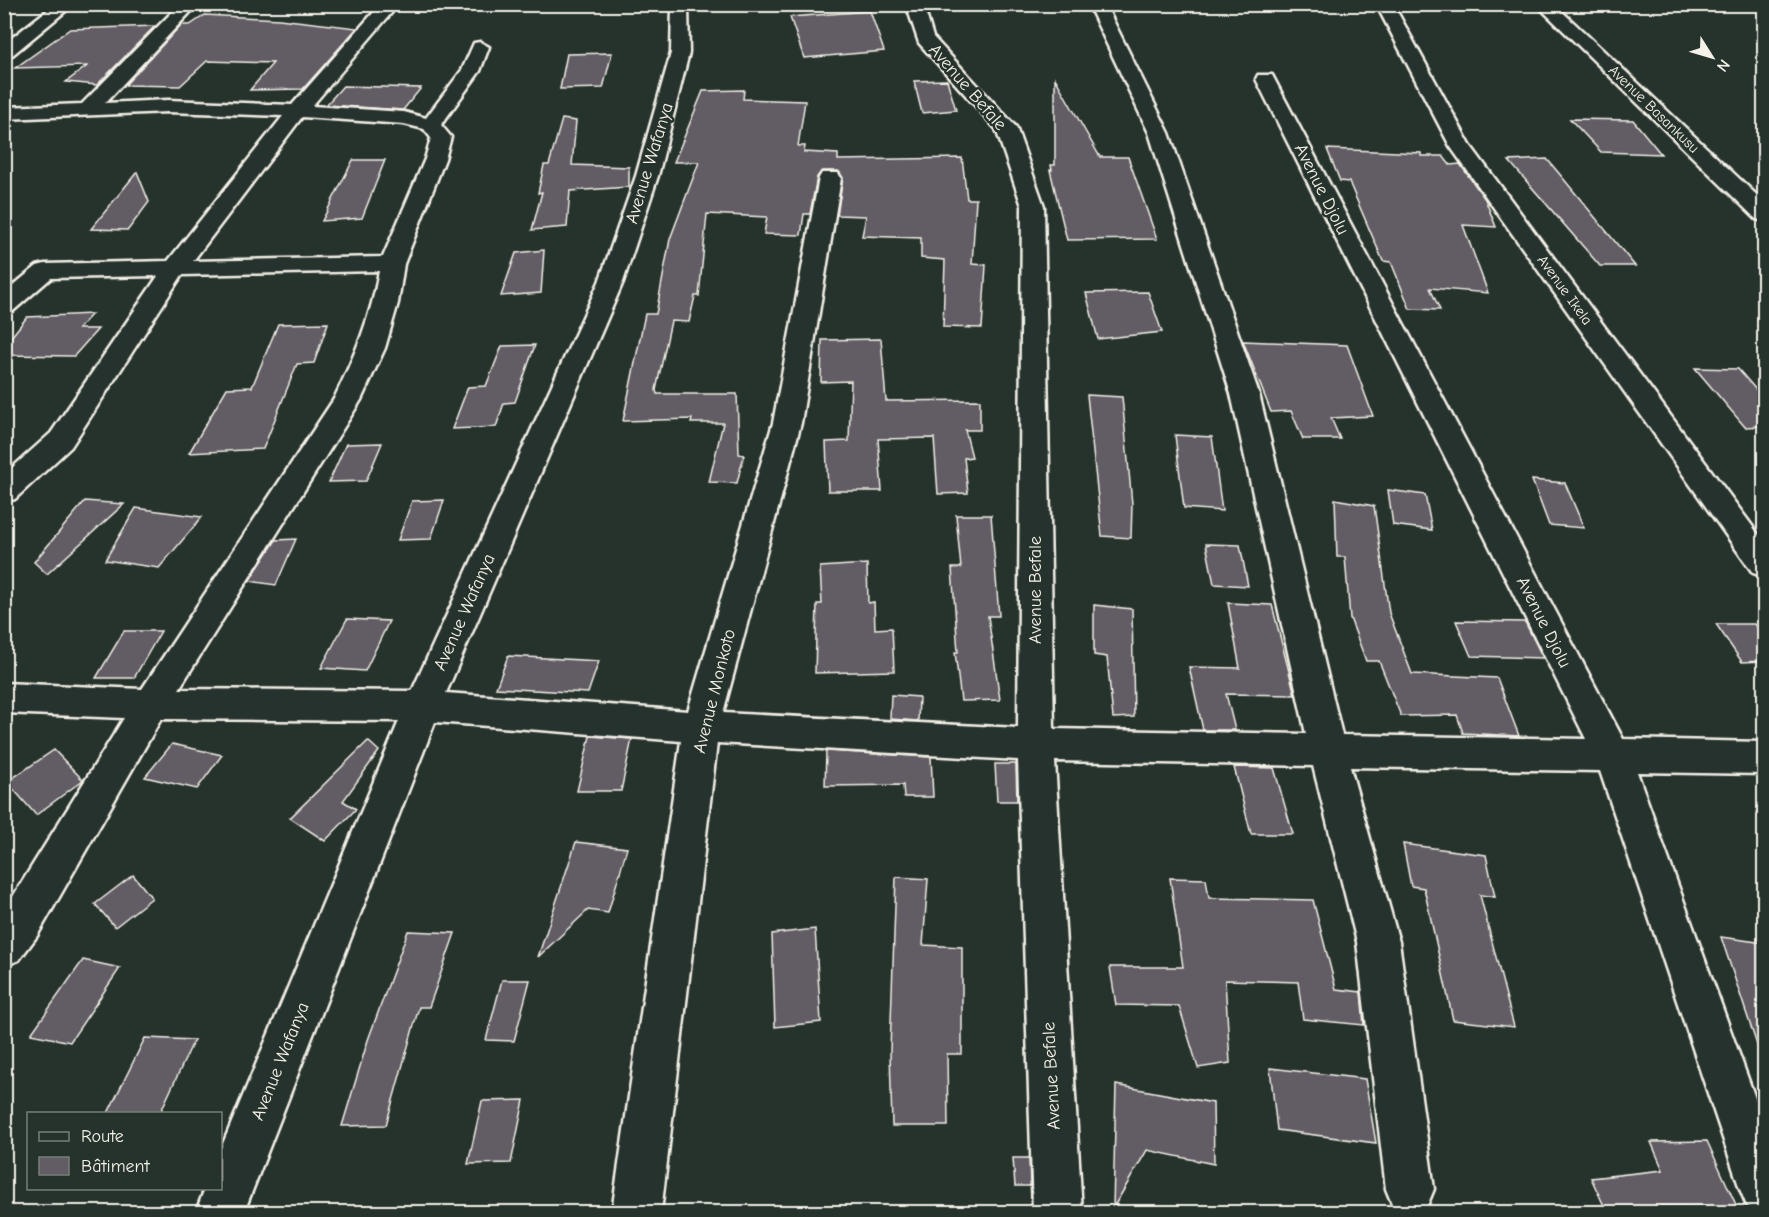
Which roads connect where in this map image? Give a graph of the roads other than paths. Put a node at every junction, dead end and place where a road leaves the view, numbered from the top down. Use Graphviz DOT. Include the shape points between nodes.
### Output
graph roads {
  1 [pos="66,4"];
  2 [pos="190,4"];
  3 [pos="391,4"];
  4 [pos="680,4"];
  5 [pos="914,4"];
  6 [pos="1096,4"];
  7 [pos="1384,4"];
  8 [pos="1544,4"];
  9 [pos="480,47"];
  10 [pos="4,53"];
  11 [pos="1265,79"];
  12 [pos="88,109"];
  13 [pos="297,111"];
  14 [pos="16,112"];
  15 [pos="431,125"];
  16 [pos="4,135"];
  17 [pos="830,177"];
  18 [pos="1764,214"];
  19 [pos="392,264"];
  20 [pos="174,270"];
  21 [pos="4,306"];
  22 [pos="4,492"];
  23 [pos="1764,565"];
  24 [pos="4,698"];
  25 [pos="151,704"];
  26 [pos="423,706"];
  27 [pos="701,727"];
  28 [pos="1036,745"];
  29 [pos="1328,752"];
  30 [pos="1613,756"];
  31 [pos="1764,758"];
  32 [pos="4,945"];
  33 [pos="1410,1189"];
  34 [pos="1764,1190"];
  35 [pos="220,1212"];
  36 [pos="636,1212"];
  37 [pos="1057,1212"];
  1 -- 10 [label="street"];
  2 -- 12 [label="street"];
  3 -- 13 [label="street"];
  4 -- 26 [label="street, Avenue Wafanya" via="680,53 647,176 611,282"];
  5 -- 28 [label="street, Avenue Befale" via="925,39 1006,127 1033,206"];
  6 -- 29 [label="street" via="1159,133 1245,394"];
  7 -- 23 [label="street, Avenue Ikela" via="1460,146"];
  8 -- 18 [label="street, Avenue Basankusu"];
  9 -- 15 [label="street" via="471,71"];
  11 -- 30 [label="street, Avenue Djolu"];
  12 -- 13 [label="street" via="168,106"];
  12 -- 14 [label="street"];
  13 -- 15 [label="street" via="404,117"];
  13 -- 20 [label="street"];
  14 -- 16 [label="street"];
  15 -- 19 [label="street" via="441,137 435,159"];
  17 -- 27 [label="street, Avenue Monkoto" via="787,423"];
  19 -- 20 [label="street"];
  19 -- 25 [label="street" via="386,303 372,348 347,400"];
  20 -- 21 [label="street" via="45,272"];
  20 -- 22 [label="street" via="61,440"];
  24 -- 25 [label="street"];
  25 -- 26 [label="street"];
  25 -- 32 [label="street" via="22,922"];
  26 -- 27 [label="street"];
  26 -- 35 [label="street, Avenue Wafanya"];
  27 -- 28 [label="street"];
  27 -- 36 [label="street, Avenue Monkoto"];
  28 -- 29 [label="street"];
  28 -- 37 [label="street, Avenue Befale"];
  29 -- 30 [label="street"];
  29 -- 33 [label="street" via="1378,942"];
  30 -- 31 [label="street"];
  30 -- 34 [label="street, Avenue Djolu"];
}
